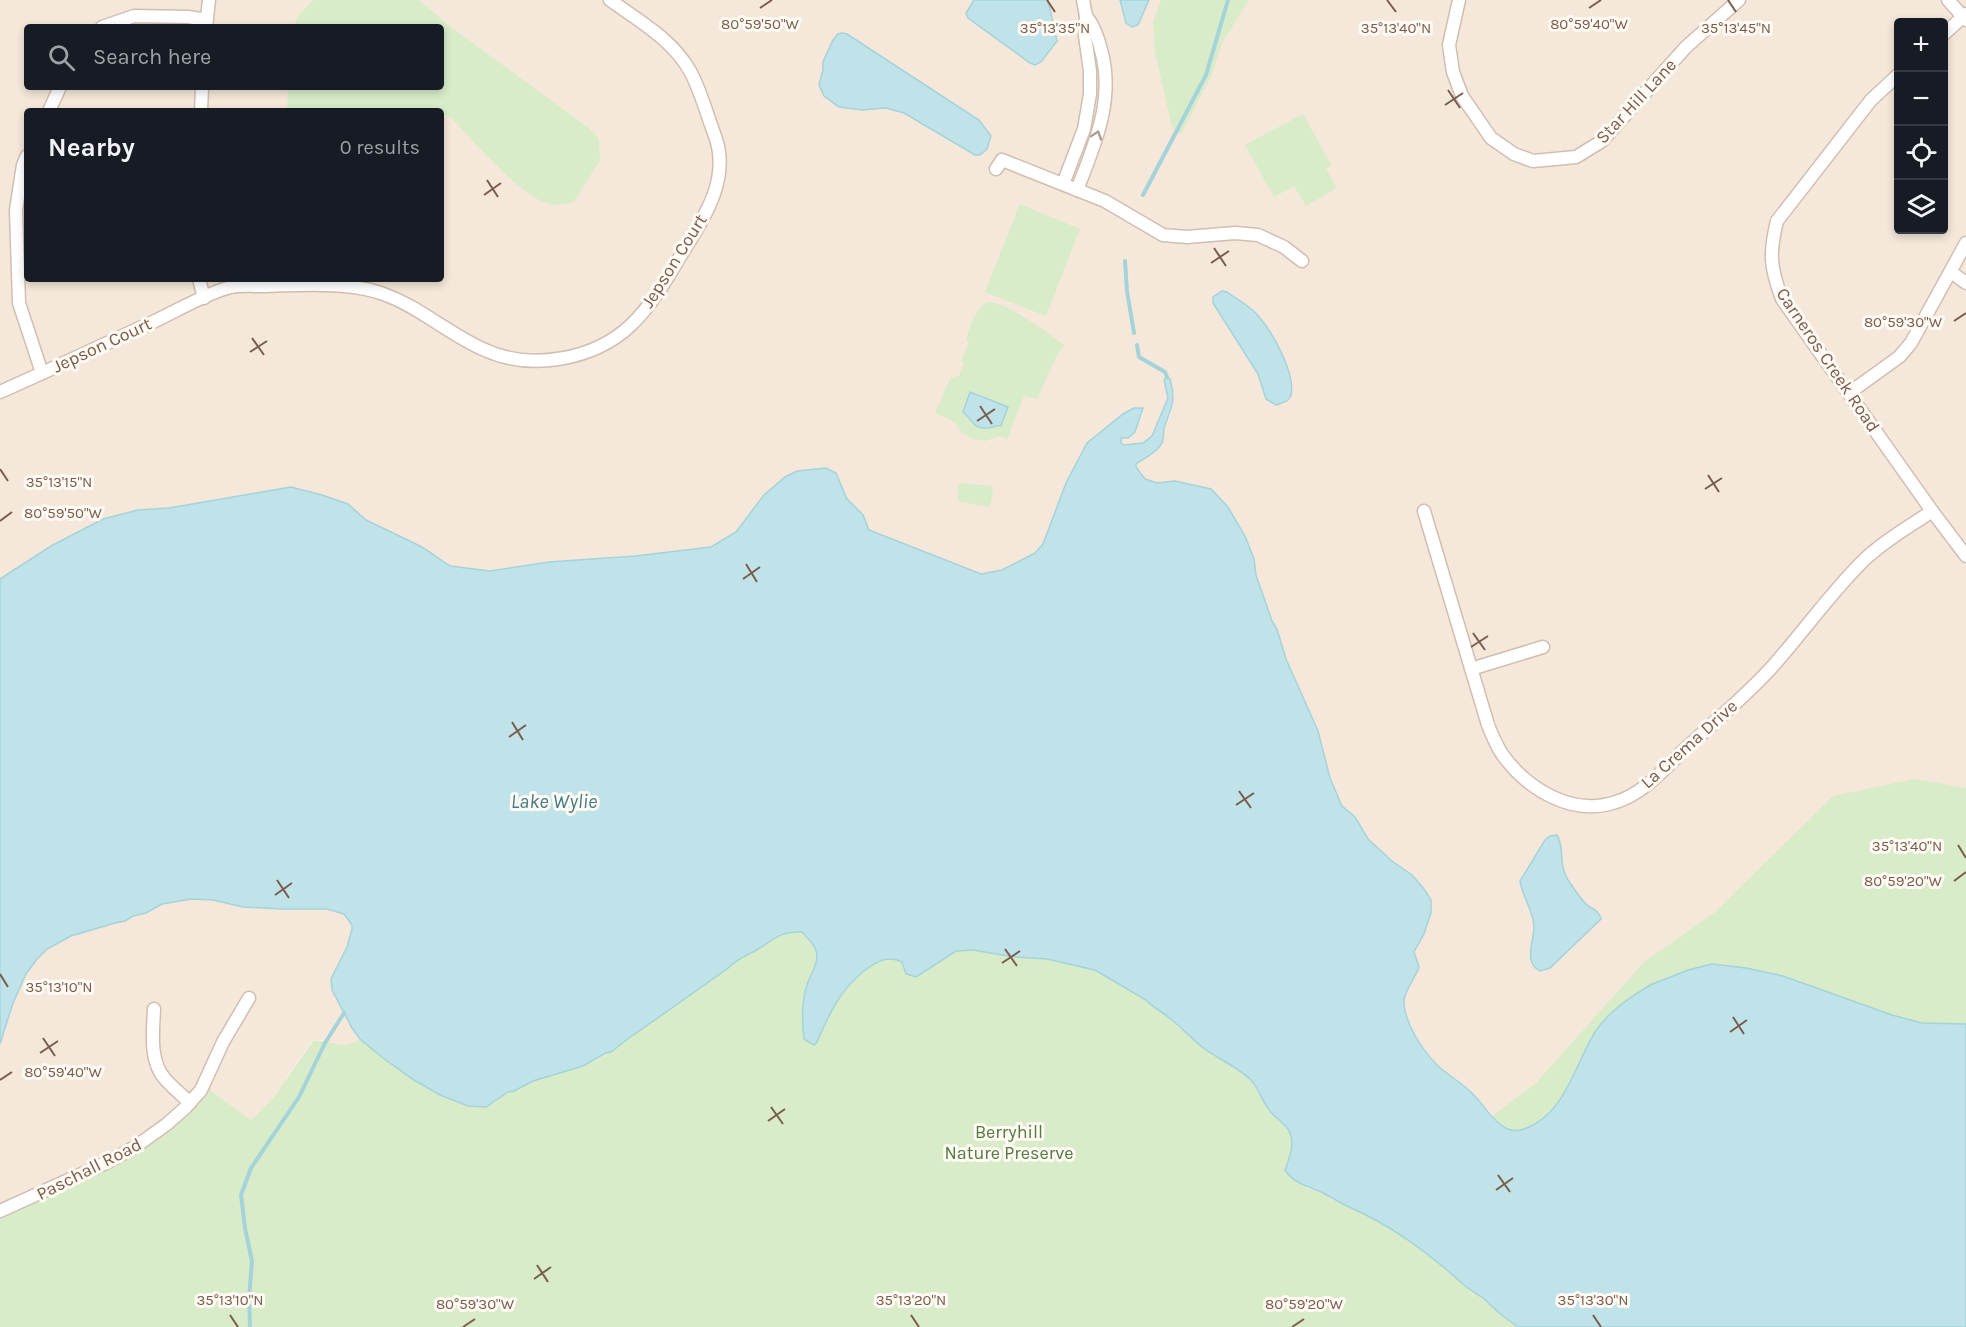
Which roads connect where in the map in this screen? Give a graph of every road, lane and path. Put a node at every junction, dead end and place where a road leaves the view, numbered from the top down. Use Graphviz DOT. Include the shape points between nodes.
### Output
graph roads {
  1 [pos="209,0"];
  2 [pos="610,0"];
  3 [pos="1083,0"];
  4 [pos="1459,0"];
  5 [pos="1739,0"];
  6 [pos="1948,0"];
  7 [pos="1086,16"];
  8 [pos="1965,17"];
  9 [pos="111,24"];
  10 [pos="206,24"];
  11 [pos="1948,31"];
  12 [pos="1894,79"];
  13 [pos="59,90"];
  14 [pos="202,90"];
  15 [pos="50,108"];
  16 [pos="201,108"];
  17 [pos="24,163"];
  18 [pos="996,169"];
  19 [pos="1063,184"];
  20 [pos="1077,190"];
  21 [pos="1966,243"];
  22 [pos="1302,261"];
  23 [pos="1951,272"];
  24 [pos="200,282"];
  25 [pos="1966,283"];
  26 [pos="204,298"];
  27 [pos="42,373"];
  28 [pos="0,392"];
  29 [pos="1849,393"];
  30 [pos="1424,511"];
  31 [pos="1932,511"];
  32 [pos="1966,556"];
  33 [pos="1543,646"];
  34 [pos="1471,669"];
  35 [pos="249,998"];
  36 [pos="154,1009"];
  37 [pos="190,1103"];
  38 [pos="0,1211"];
  1 -- 10 [label="street"];
  2 -- 26 [label="street, Jepson Court" via="664,38 690,71 719,146 721,164 717,191 691,239 648,307 629,327 601,346 582,353 536,361 484,350 405,304 367,289 321,285 231,287"];
  3 -- 7 [label="street"];
  4 -- 5 [label="street, Star Hill Lane" via="1449,45 1462,96 1491,138 1533,161 1575,158 1602,141 1686,46"];
  6 -- 8 [label="street"];
  7 -- 19 [label="street" via="1089,104"];
  20 -- 7 [label="street, one-way" via="1101,124 1106,87 1101,47"];
  8 -- 11 [label="street"];
  9 -- 10 [label="street" via="134,16 188,17"];
  12 -- 29 [label="street, Carneros Creek Road" via="1871,100 1777,221 1771,246 1773,275 1782,299"];
  13 -- 15 [label="street"];
  14 -- 16 [label="street"];
  17 -- 27 [label="street" via="16,210 19,303"];
  18 -- 19 [label="street" via="1004,160"];
  19 -- 20 [label="street"];
  20 -- 22 [label="street" via="1119,208 1163,235 1258,235"];
  21 -- 23 [label="street"];
  23 -- 25 [label="street"];
  23 -- 29 [label="street" via="1911,343 1899,357"];
  24 -- 26 [label="street"];
  26 -- 27 [label="street, Jepson Court"];
  27 -- 28 [label="street, Jepson Court"];
  29 -- 31 [label="street, Carneros Creek Road"];
  30 -- 34 [label="street, La Crema Drive"];
  31 -- 32 [label="street, Carneros Creek Road"];
  31 -- 34 [label="street, La Crema Drive" via="1869,555 1771,668 1653,779 1616,802 1600,806 1572,804 1550,796 1527,780 1495,741"];
  33 -- 34 [label="street"];
  35 -- 37 [label="street, Paschall Road" via="201,1090"];
  36 -- 37 [label="street" via="153,1035 159,1069"];
  37 -- 38 [label="street, Paschall Road" via="135,1147"];
}
